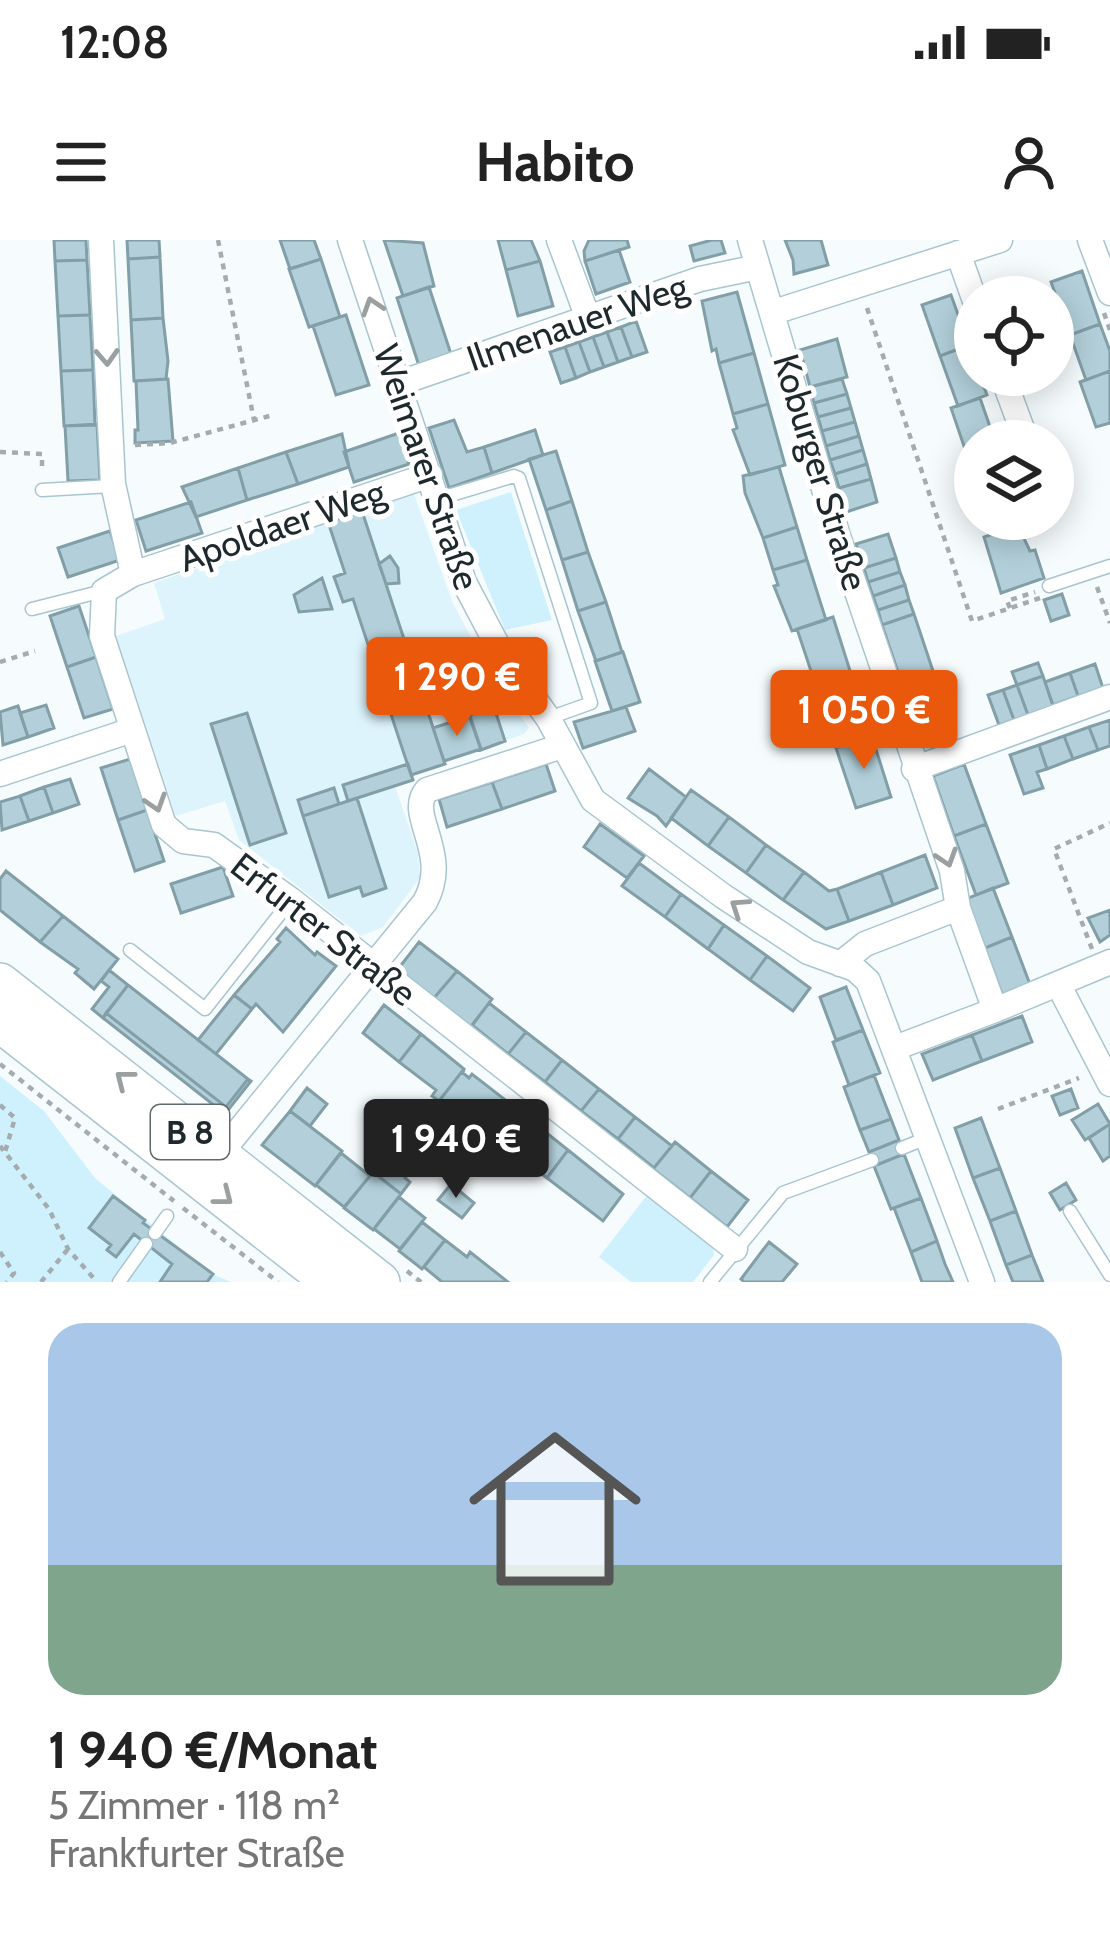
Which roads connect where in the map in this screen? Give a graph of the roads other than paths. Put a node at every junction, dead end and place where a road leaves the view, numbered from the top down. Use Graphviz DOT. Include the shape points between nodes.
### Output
graph roads {
  1 [pos="100,240"];
  2 [pos="350,240"];
  3 [pos="559,240"];
  4 [pos="750,240"];
  5 [pos="1000,240"];
  6 [pos="1090,240"];
  7 [pos="958,253"];
  8 [pos="758,267"];
  9 [pos="966,276"];
  10 [pos="1110,293"];
  11 [pos="773,312"];
  12 [pos="588,318"];
  13 [pos="398,384"];
  14 [pos="113,486"];
  15 [pos="434,487"];
  16 [pos="42,490"];
  17 [pos="1110,566"];
  18 [pos="134,574"];
  19 [pos="1050,590"];
  20 [pos="104,591"];
  21 [pos="32,609"];
  22 [pos="1110,698"];
  23 [pos="548,718"];
  24 [pos="132,730"];
  25 [pos="562,746"];
  26 [pos="914,769"];
  27 [pos="0,774"];
  28 [pos="290,900"];
  29 [pos="958,908"];
  30 [pos="130,950"];
  31 [pos="840,964"];
  32 [pos="1104,964"];
  33 [pos="373,968"];
  34 [pos="0,982"];
  35 [pos="1058,984"];
  36 [pos="995,1010"];
  37 [pos="0,1022"];
  38 [pos="895,1048"];
  39 [pos="1106,1077"];
  40 [pos="927,1138"];
  41 [pos="902,1148"];
  42 [pos="219,1155"];
  43 [pos="872,1160"];
  44 [pos="1070,1211"];
  45 [pos="167,1216"];
  46 [pos="735,1249"];
  47 [pos="1110,1275"];
  48 [pos="119,1282"];
  49 [pos="332,1282"];
  50 [pos="380,1282"];
  51 [pos="710,1282"];
  52 [pos="982,1282"];
  1 -- 14 [label="street, one-way"];
  13 -- 2 [label="street, Weimarer Straße, one-way"];
  3 -- 12 [label="street"];
  4 -- 8 [label="street, Koburger Straße"];
  5 -- 7 [label="street"];
  6 -- 10 [label="street"];
  7 -- 9 [label="street"];
  7 -- 11 [label="street"];
  8 -- 11 [label="street, Koburger Straße"];
  8 -- 12 [label="street, Ilmenauer Weg"];
  11 -- 26 [label="street, Koburger Straße"];
  12 -- 13 [label="street, Ilmenauer Weg"];
  13 -- 15 [label="street, Weimarer Straße"];
  14 -- 16 [label="lane"];
  14 -- 18 [label="street"];
  15 -- 18 [label="street, Apoldaer Weg"];
  15 -- 23 [label="street, Weimarer Straße" via="464,582"];
  15 -- 23 [label="lane" via="519,478 591,703"];
  17 -- 19 [label="lane"];
  18 -- 20 [label="street"];
  20 -- 21 [label="lane"];
  20 -- 24 [label="street, Erfurter Straße" via="102,636"];
  22 -- 26 [label="street"];
  23 -- 25 [label="street, Weimarer Straße"];
  24 -- 27 [label="street"];
  24 -- 28 [label="street, Erfurter Straße, one-way" via="164,825 183,841 214,845"];
  31 -- 25 [label="street, Weimarer Straße, one-way" via="723,896 593,800"];
  25 -- 33 [label="street" via="427,790 419,808 435,882"];
  26 -- 29 [label="street, Koburger Straße, one-way"];
  28 -- 30 [label="lane" via="206,1009"];
  28 -- 33 [label="street, Erfurter Straße"];
  29 -- 31 [label="street" via="865,944"];
  29 -- 36 [label="street, Koburger Straße"];
  31 -- 38 [label="street" via="868,981"];
  32 -- 35 [label="street"];
  33 -- 42 [label="street"];
  33 -- 46 [label="street, Erfurter Straße"];
  42 -- 34 [label="main road, B 8, one-way"];
  35 -- 36 [label="street"];
  35 -- 39 [label="street"];
  36 -- 38 [label="street"];
  37 -- 49 [label="main road, B 8, one-way"];
  38 -- 40 [label="street"];
  40 -- 41 [label="lane"];
  40 -- 52 [label="street"];
  42 -- 50 [label="main road, B 8"];
  43 -- 46 [label="lane" via="783,1193"];
  44 -- 47 [label="lane"];
  45 -- 48 [label="lane"];
  46 -- 51 [label="lane"];
}
